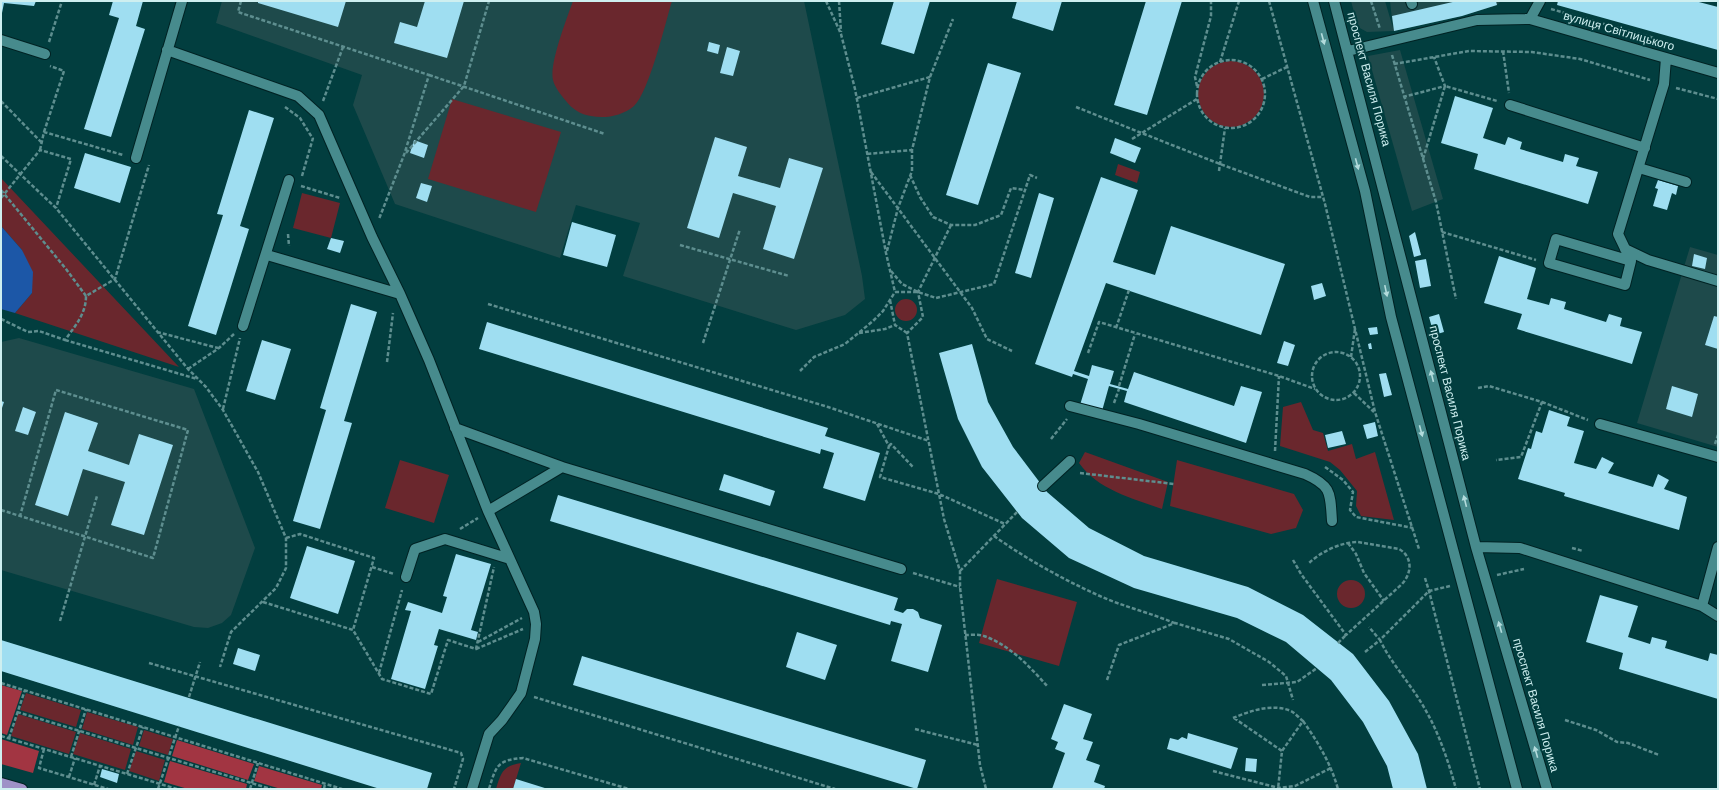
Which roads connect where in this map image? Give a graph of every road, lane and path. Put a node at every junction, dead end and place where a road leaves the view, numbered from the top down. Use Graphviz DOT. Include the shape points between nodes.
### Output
graph roads {
  1 [pos="182,1"];
  2 [pos="241,1"];
  3 [pos="489,1"];
  4 [pos="826,1"];
  5 [pos="839,1"];
  6 [pos="1211,1"];
  7 [pos="1239,1"];
  8 [pos="1269,1"];
  9 [pos="1313,1"];
  10 [pos="1334,1"];
  11 [pos="1372,1"];
  12 [pos="1539,3"];
  13 [pos="953,19"];
  14 [pos="1530,19"];
  15 [pos="841,34"];
  16 [pos="1,40"];
  17 [pos="1388,40"];
  18 [pos="1658,40"];
  19 [pos="343,47"];
  20 [pos="167,50"];
  21 [pos="1348,51"];
  22 [pos="1503,51"];
  23 [pos="45,54"];
  24 [pos="1434,58"];
  25 [pos="1666,58"];
  26 [pos="1220,62"];
  27 [pos="1394,64"];
  28 [pos="1287,67"];
  29 [pos="1718,73"];
  30 [pos="429,75"];
  31 [pos="930,77"];
  32 [pos="1262,79"];
  33 [pos="1664,84"];
  34 [pos="464,86"];
  35 [pos="1445,86"];
  36 [pos="1197,88"];
  37 [pos="1403,97"];
  38 [pos="857,98"];
  39 [pos="1197,99"];
  40 [pos="1718,99"];
  41 [pos="1,101"];
  42 [pos="1510,105"];
  43 [pos="1076,107"];
  44 [pos="319,115"];
  45 [pos="1225,128"];
  46 [pos="1142,133"];
  47 [pos="605,134"];
  48 [pos="1132,139"];
  49 [pos="41,142"];
  50 [pos="1645,148"];
  51 [pos="40,150"];
  52 [pos="912,150"];
  53 [pos="867,154"];
  54 [pos="404,155"];
  55 [pos="1,156"];
  56 [pos="136,158"];
  57 [pos="1423,160"];
  58 [pos="1220,164"];
  59 [pos="1638,168"];
  60 [pos="871,171"];
  61 [pos="1219,171"];
  62 [pos="22,174"];
  63 [pos="910,175"];
  64 [pos="1037,178"];
  65 [pos="289,180"];
  66 [pos="1686,182"];
  67 [pos="300,185"];
  68 [pos="1,190"];
  69 [pos="1025,190"];
  70 [pos="5,194"];
  71 [pos="1323,197"];
  72 [pos="1,198"];
  73 [pos="340,198"];
  74 [pos="56,208"];
  75 [pos="898,208"];
  76 [pos="951,225"];
  77 [pos="740,229"];
  78 [pos="1442,232"];
  79 [pos="372,236"];
  80 [pos="680,245"];
  81 [pos="1625,249"];
  82 [pos="886,253"];
  83 [pos="267,255"];
  84 [pos="935,257"];
  85 [pos="730,259"];
  86 [pos="1631,261"];
  87 [pos="1549,263"];
  88 [pos="890,271"];
  89 [pos="789,276"];
  90 [pos="115,279"];
  91 [pos="1718,281"];
  92 [pos="1129,290"];
  93 [pos="895,292"];
  94 [pos="918,292"];
  95 [pos="959,292"];
  96 [pos="400,294"];
  97 [pos="86,296"];
  98 [pos="1456,299"];
  99 [pos="890,300"];
  100 [pos="488,304"];
  101 [pos="394,309"];
  102 [pos="1,319"];
  103 [pos="895,325"];
  104 [pos="243,326"];
  105 [pos="1356,327"];
  106 [pos="1116,328"];
  107 [pos="158,332"];
  108 [pos="858,333"];
  109 [pos="907,333"];
  110 [pos="1135,334"];
  111 [pos="65,340"];
  112 [pos="703,343"];
  113 [pos="219,348"];
  114 [pos="1012,351"];
  115 [pos="1088,354"];
  116 [pos="1351,357"];
  117 [pos="387,362"];
  118 [pos="188,369"];
  119 [pos="800,371"];
  120 [pos="1279,376"];
  121 [pos="198,379"];
  122 [pos="1119,386"];
  123 [pos="1478,388"];
  124 [pos="1315,389"];
  125 [pos="1354,393"];
  126 [pos="1542,402"];
  127 [pos="1070,406"];
  128 [pos="223,410"];
  129 [pos="1375,412"];
  130 [pos="877,423"];
  131 [pos="1600,424"];
  132 [pos="455,428"];
  133 [pos="1051,439"];
  134 [pos="929,441"];
  135 [pos="889,446"];
  136 [pos="1275,450"];
  137 [pos="1281,453"];
  138 [pos="1718,458"];
  139 [pos="1496,460"];
  140 [pos="1070,461"];
  141 [pos="1274,465"];
  142 [pos="1321,466"];
  143 [pos="562,467"];
  144 [pos="913,467"];
  145 [pos="1080,473"];
  146 [pos="1174,484"];
  147 [pos="1043,486"];
  148 [pos="939,494"];
  149 [pos="96,496"];
  150 [pos="1,510"];
  151 [pos="488,512"];
  152 [pos="1016,512"];
  153 [pos="20,516"];
  154 [pos="1332,520"];
  155 [pos="1005,524"];
  156 [pos="1413,528"];
  157 [pos="994,536"];
  158 [pos="85,537"];
  159 [pos="286,538"];
  160 [pos="445,539"];
  161 [pos="1348,542"];
  162 [pos="1476,547"];
  163 [pos="1718,547"];
  164 [pos="1420,549"];
  165 [pos="497,555"];
  166 [pos="510,559"];
  167 [pos="1294,560"];
  168 [pos="1308,564"];
  169 [pos="372,567"];
  170 [pos="901,569"];
  171 [pos="960,571"];
  172 [pos="406,577"];
  173 [pos="1424,578"];
  174 [pos="960,587"];
  175 [pos="1429,591"];
  176 [pos="1384,601"];
  177 [pos="263,602"];
  178 [pos="1702,606"];
  179 [pos="534,612"];
  180 [pos="1718,616"];
  181 [pos="60,621"];
  182 [pos="1175,623"];
  183 [pos="536,624"];
  184 [pos="1369,627"];
  185 [pos="353,630"];
  186 [pos="965,635"];
  187 [pos="1346,635"];
  188 [pos="1380,640"];
  189 [pos="478,642"];
  190 [pos="1338,643"];
  191 [pos="476,649"];
  192 [pos="1365,652"];
  193 [pos="200,662"];
  194 [pos="149,663"];
  195 [pos="220,667"];
  196 [pos="1317,668"];
  197 [pos="379,673"];
  198 [pos="195,677"];
  199 [pos="1107,680"];
  200 [pos="1,683"];
  201 [pos="1288,684"];
  202 [pos="1262,685"];
  203 [pos="1048,687"];
  204 [pos="25,690"];
  205 [pos="521,693"];
  206 [pos="189,697"];
  207 [pos="1293,700"];
  208 [pos="86,709"];
  209 [pos="18,712"];
  210 [pos="1565,720"];
  211 [pos="1303,721"];
  212 [pos="179,726"];
  213 [pos="142,727"];
  214 [pos="915,729"];
  215 [pos="79,731"];
  216 [pos="1,736"];
  217 [pos="176,737"];
  218 [pos="9,738"];
  219 [pos="978,745"];
  220 [pos="135,748"];
  221 [pos="44,749"];
  222 [pos="1282,751"];
  223 [pos="1659,755"];
  224 [pos="71,757"];
  225 [pos="75,758"];
  226 [pos="169,758"];
  227 [pos="258,763"];
  228 [pos="100,766"];
  229 [pos="1331,768"];
  230 [pos="1213,771"];
  231 [pos="127,774"];
  232 [pos="69,777"];
  233 [pos="1,783"];
  234 [pos="252,783"];
  235 [pos="160,784"];
  236 [pos="326,784"];
  237 [pos="94,785"];
  238 [pos="22,789"];
  239 [pos="108,789"];
  240 [pos="158,789"];
  241 [pos="177,789"];
  242 [pos="250,789"];
  243 [pos="270,789"];
  244 [pos="324,789"];
  245 [pos="342,789"];
  246 [pos="454,789"];
  247 [pos="472,789"];
  248 [pos="489,789"];
  249 [pos="629,789"];
  250 [pos="835,789"];
  251 [pos="986,789"];
  252 [pos="1278,789"];
  253 [pos="1338,789"];
  254 [pos="1456,789"];
  255 [pos="1480,789"];
  256 [pos="1518,789"];
  257 [pos="1546,789"];
  1 -- 20 [label="street"];
  2 -- 19 [label="path" via="238,12"];
  3 -- 34 [label="path"];
  4 -- 15 [label="path"];
  5 -- 15 [label="path"];
  6 -- 36 [label="path" via="1211,16 1195,76"];
  7 -- 26 [label="path"];
  8 -- 28 [label="path"];
  9 -- 256 [label="street, one-way" via="1364,191 1393,325"];
  10 -- 21 [label="street, проспект Василя Порика"];
  11 -- 17 [label="path" via="1380,31"];
  12 -- 14 [label="street"];
  12 -- 18 [label="path"];
  13 -- 31 [label="path"];
  14 -- 17 [label="street, вулиця Світлицького" via="1477,20"];
  14 -- 25 [label="street, вулиця Світлицького"];
  15 -- 38 [label="path"];
  16 -- 23 [label="street"];
  17 -- 21 [label="street, вулиця Світлицького"];
  17 -- 27 [label="path"];
  19 -- 30 [label="path"];
  19 -- 44 [label="path"];
  20 -- 44 [label="street" via="298,96"];
  20 -- 56 [label="street"];
  162 -- 21 [label="street, проспект Василя Порика, one-way"];
  22 -- 24 [label="path" via="1469,51"];
  22 -- 33 [label="path" via="1532,52 1580,59"];
  22 -- 42 [label="path"];
  24 -- 27 [label="path"];
  24 -- 35 [label="path"];
  25 -- 29 [label="street, вулиця Світлицького"];
  25 -- 33 [label="street"];
  26 -- 32 [label="path" via="1244,62"];
  26 -- 36 [label="path" via="1209,68 1201,77"];
  27 -- 37 [label="path"];
  28 -- 32 [label="path"];
  28 -- 71 [label="path"];
  30 -- 34 [label="path"];
  30 -- 54 [label="path"];
  31 -- 38 [label="path"];
  31 -- 52 [label="path"];
  32 -- 45 [label="path" via="1265,101 1261,111 1254,120 1235,128"];
  33 -- 40 [label="path"];
  33 -- 50 [label="street"];
  34 -- 47 [label="path"];
  34 -- 54 [label="path"];
  35 -- 37 [label="path"];
  35 -- 42 [label="path"];
  35 -- 57 [label="path"];
  36 -- 39 [label="path"];
  37 -- 57 [label="path"];
  38 -- 53 [label="path"];
  39 -- 45 [label="path" via="1206,118 1215,125"];
  39 -- 46 [label="path"];
  41 -- 49 [label="path"];
  42 -- 50 [label="street"];
  43 -- 46 [label="path"];
  44 -- 79 [label="street"];
  45 -- 58 [label="path"];
  46 -- 48 [label="path"];
  46 -- 58 [label="path"];
  49 -- 51 [label="path"];
  49 -- 56 [label="path" via="44,132"];
  50 -- 59 [label="street"];
  51 -- 62 [label="path"];
  51 -- 74 [label="path" via="71,159"];
  52 -- 53 [label="path"];
  52 -- 63 [label="path"];
  53 -- 60 [label="path"];
  54 -- 79 [label="path"];
  55 -- 62 [label="path"];
  56 -- 90 [label="path" via="150,162"];
  57 -- 78 [label="path"];
  58 -- 61 [label="path"];
  58 -- 71 [label="path" via="1310,197"];
  59 -- 66 [label="street"];
  59 -- 81 [label="street" via="1618,234"];
  60 -- 75 [label="path"];
  60 -- 82 [label="path"];
  62 -- 70 [label="path"];
  62 -- 74 [label="path"];
  63 -- 75 [label="path"];
  63 -- 76 [label="path" via="933,217"];
  64 -- 69 [label="path" via="1030,175"];
  65 -- 83 [label="street"];
  67 -- 73 [label="path"];
  68 -- 70 [label="path"];
  69 -- 76 [label="path" via="1011,188 1001,215 975,225"];
  69 -- 95 [label="path" via="994,284"];
  70 -- 72 [label="path"];
  70 -- 97 [label="path"];
  71 -- 105 [label="path"];
  74 -- 90 [label="path"];
  75 -- 82 [label="path"];
  75 -- 84 [label="path"];
  76 -- 84 [label="path"];
  77 -- 85 [label="path"];
  78 -- 87 [label="path"];
  78 -- 98 [label="path"];
  79 -- 96 [label="street"];
  80 -- 85 [label="path"];
  81 -- 86 [label="street"];
  81 -- 91 [label="street" via="1648,260"];
  82 -- 88 [label="path"];
  83 -- 96 [label="street"];
  83 -- 104 [label="street"];
  84 -- 94 [label="path"];
  84 -- 95 [label="path"];
  85 -- 89 [label="path"];
  85 -- 112 [label="path"];
  86 -- 87 [label="street" via="1556,240"];
  86 -- 87 [label="street" via="1624,285"];
  88 -- 93 [label="path"];
  88 -- 94 [label="path" via="902,284"];
  90 -- 97 [label="path"];
  90 -- 107 [label="path"];
  92 -- 106 [label="path"];
  93 -- 94 [label="path"];
  93 -- 99 [label="path"];
  94 -- 95 [label="path" via="936,298"];
  94 -- 109 [label="path" via="923,317"];
  95 -- 114 [label="path" via="972,308 987,339"];
  96 -- 132 [label="street"];
  97 -- 111 [label="path" via="82,316"];
  99 -- 103 [label="path"];
  99 -- 108 [label="path" via="879,315"];
  100 -- 130 [label="path"];
  101 -- 117 [label="path"];
  102 -- 111 [label="path" via="28,332 39,331"];
  103 -- 108 [label="path"];
  103 -- 109 [label="path"];
  104 -- 113 [label="path"];
  104 -- 128 [label="path"];
  105 -- 116 [label="path"];
  105 -- 129 [label="path"];
  106 -- 110 [label="path"];
  106 -- 115 [label="path" via="1099,322"];
  107 -- 113 [label="path"];
  107 -- 118 [label="path"];
  108 -- 119 [label="path" via="844,344 814,357"];
  109 -- 134 [label="path"];
  110 -- 120 [label="path"];
  110 -- 122 [label="path"];
  111 -- 121 [label="path"];
  113 -- 118 [label="path"];
  116 -- 124 [label="path" via="1335,351 1320,358 1312,372"];
  116 -- 125 [label="path" via="1360,370 1361,379"];
  118 -- 121 [label="path"];
  120 -- 124 [label="path"];
  120 -- 136 [label="path"];
  121 -- 128 [label="path"];
  123 -- 126 [label="path" via="1489,386"];
  124 -- 125 [label="path" via="1321,396 1338,401 1347,399"];
  125 -- 129 [label="path"];
  126 -- 131 [label="path"];
  126 -- 139 [label="path" via="1521,457"];
  127 -- 133 [label="path" via="1071,413"];
  127 -- 141 [label="street"];
  128 -- 159 [label="path" via="258,472"];
  129 -- 156 [label="path"];
  130 -- 134 [label="path"];
  130 -- 135 [label="path"];
  131 -- 138 [label="street"];
  132 -- 143 [label="street"];
  132 -- 151 [label="street"];
  134 -- 148 [label="path"];
  135 -- 144 [label="path" via="892,444"];
  135 -- 148 [label="path" via="880,477"];
  136 -- 137 [label="path"];
  136 -- 141 [label="path"];
  140 -- 147 [label="street"];
  141 -- 154 [label="street" via="1305,474 1325,484 1331,500"];
  142 -- 156 [label="path" via="1343,480 1353,492 1350,510 1356,517"];
  143 -- 151 [label="street"];
  143 -- 170 [label="street"];
  145 -- 146 [label="path"];
  148 -- 155 [label="path"];
  148 -- 171 [label="path"];
  149 -- 158 [label="path"];
  150 -- 153 [label="path"];
  151 -- 160 [label="path"];
  151 -- 166 [label="street"];
  152 -- 155 [label="path"];
  153 -- 158 [label="path"];
  153 -- 158 [label="path" via="56,390 188,430 153,558"];
  155 -- 157 [label="path"];
  156 -- 164 [label="path"];
  157 -- 171 [label="path"];
  157 -- 182 [label="path" via="1029,560 1103,598"];
  158 -- 181 [label="path"];
  159 -- 169 [label="path" via="300,534 374,558"];
  159 -- 177 [label="path" via="286,568 276,588"];
  160 -- 165 [label="street"];
  160 -- 172 [label="street" via="415,549"];
  161 -- 168 [label="path" via="1324,552"];
  161 -- 176 [label="path" via="1364,573"];
  161 -- 176 [label="path" via="1404,552 1410,562 1408,578"];
  162 -- 178 [label="street" via="1520,548"];
  257 -- 162 [label="street, проспект Василя Порика, one-way"];
  163 -- 178 [label="street"];
  165 -- 166 [label="street"];
  165 -- 189 [label="path"];
  166 -- 179 [label="street"];
  167 -- 187 [label="path" via="1301,574"];
  169 -- 172 [label="path"];
  169 -- 185 [label="path"];
  170 -- 174 [label="path"];
  171 -- 174 [label="path"];
  172 -- 197 [label="path"];
  173 -- 175 [label="path"];
  174 -- 186 [label="path"];
  175 -- 188 [label="path"];
  175 -- 255 [label="path"];
  176 -- 187 [label="path"];
  177 -- 185 [label="path"];
  177 -- 195 [label="path" via="230,632"];
  178 -- 180 [label="street"];
  179 -- 183 [label="street"];
  179 -- 189 [label="path"];
  182 -- 199 [label="path" via="1119,645"];
  182 -- 201 [label="path" via="1229,639 1269,662 1286,676"];
  183 -- 191 [label="path"];
  183 -- 205 [label="street" via="535,639"];
  184 -- 188 [label="path"];
  185 -- 197 [label="path"];
  186 -- 203 [label="path" via="983,636 1007,649"];
  186 -- 219 [label="path"];
  187 -- 190 [label="path"];
  188 -- 192 [label="path"];
  188 -- 254 [label="path" via="1432,722"];
  189 -- 191 [label="path"];
  191 -- 197 [label="path" via="448,640 431,694 382,679"];
  193 -- 198 [label="path"];
  194 -- 198 [label="path"];
  196 -- 201 [label="path" via="1297,682"];
  198 -- 206 [label="path"];
  198 -- 246 [label="path" via="461,753 463,759"];
  200 -- 204 [label="path"];
  201 -- 202 [label="path"];
  201 -- 207 [label="path"];
  204 -- 208 [label="path"];
  204 -- 209 [label="path"];
  205 -- 247 [label="street" via="489,734"];
  205 -- 250 [label="path"];
  208 -- 213 [label="path"];
  208 -- 215 [label="path"];
  209 -- 215 [label="path"];
  209 -- 218 [label="path"];
  210 -- 223 [label="path" via="1596,730 1617,742 1628,743"];
  211 -- 222 [label="path"];
  211 -- 222 [label="path" via="1291,711 1272,708 1253,710 1233,718"];
  211 -- 229 [label="path"];
  212 -- 217 [label="path"];
  213 -- 217 [label="path"];
  213 -- 220 [label="path"];
  214 -- 219 [label="path"];
  215 -- 220 [label="path"];
  215 -- 224 [label="path"];
  216 -- 218 [label="path"];
  217 -- 226 [label="path"];
  217 -- 227 [label="path"];
  218 -- 221 [label="path"];
  219 -- 251 [label="path"];
  220 -- 226 [label="path"];
  220 -- 231 [label="path"];
  221 -- 224 [label="path"];
  221 -- 232 [label="path" via="39,768"];
  222 -- 252 [label="path"];
  224 -- 225 [label="path"];
  225 -- 228 [label="path"];
  225 -- 232 [label="path"];
  226 -- 234 [label="path"];
  226 -- 235 [label="path"];
  227 -- 234 [label="path"];
  227 -- 236 [label="path"];
  228 -- 231 [label="path"];
  228 -- 237 [label="path"];
  229 -- 252 [label="path" via="1295,786"];
  229 -- 253 [label="path"];
  230 -- 252 [label="path"];
  231 -- 235 [label="path"];
  232 -- 237 [label="path"];
  233 -- 238 [label="main road"];
  234 -- 242 [label="path"];
  234 -- 243 [label="path"];
  235 -- 240 [label="path"];
  235 -- 241 [label="path"];
  236 -- 244 [label="path"];
  236 -- 245 [label="path"];
  237 -- 239 [label="path"];
  248 -- 249 [label="path" via="495,769 507,759 523,758"];
}
